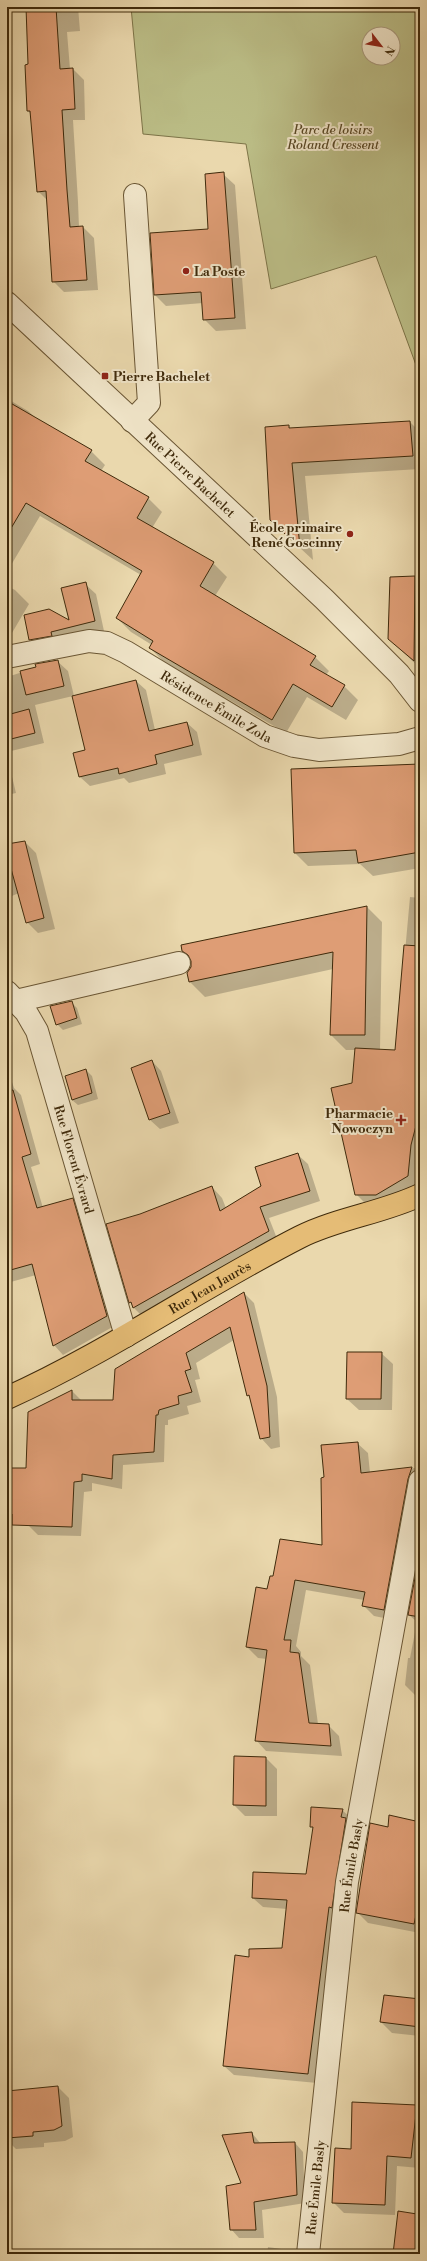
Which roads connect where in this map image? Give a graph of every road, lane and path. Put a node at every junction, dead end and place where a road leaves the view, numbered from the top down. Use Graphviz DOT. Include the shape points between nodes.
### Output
graph roads {
  1 [pos="135,196"];
  2 [pos="7,303"];
  3 [pos="132,421"];
  4 [pos="11,653"];
  5 [pos="420,700"];
  6 [pos="420,738"];
  7 [pos="179,963"];
  8 [pos="11,996"];
  9 [pos="420,1195"];
  10 [pos="126,1336"];
  11 [pos="7,1398"];
  12 [pos="420,1487"];
  13 [pos="308,2254"];
  1 -- 3 [label="street" via="149,403"];
  2 -- 3 [label="street, Rue Pierre Bachelet"];
  3 -- 5 [label="street, Rue Pierre Bachelet" via="324,599 399,674"];
  4 -- 6 [label="street, Résidence Émile Zola" via="89,641 107,643 265,736 294,746 319,750 399,744"];
  7 -- 8 [label="street"];
  8 -- 10 [label="street, Rue Florent Évrard" via="26,1012 37,1031"];
  9 -- 10 [label="main road, Rue Jean Jaurès" via="302,1236"];
  10 -- 11 [label="main road, Rue Jean Jaurès" via="51,1378"];
  12 -- 13 [label="street, Rue Émile Basly" via="347,1882"];
}
